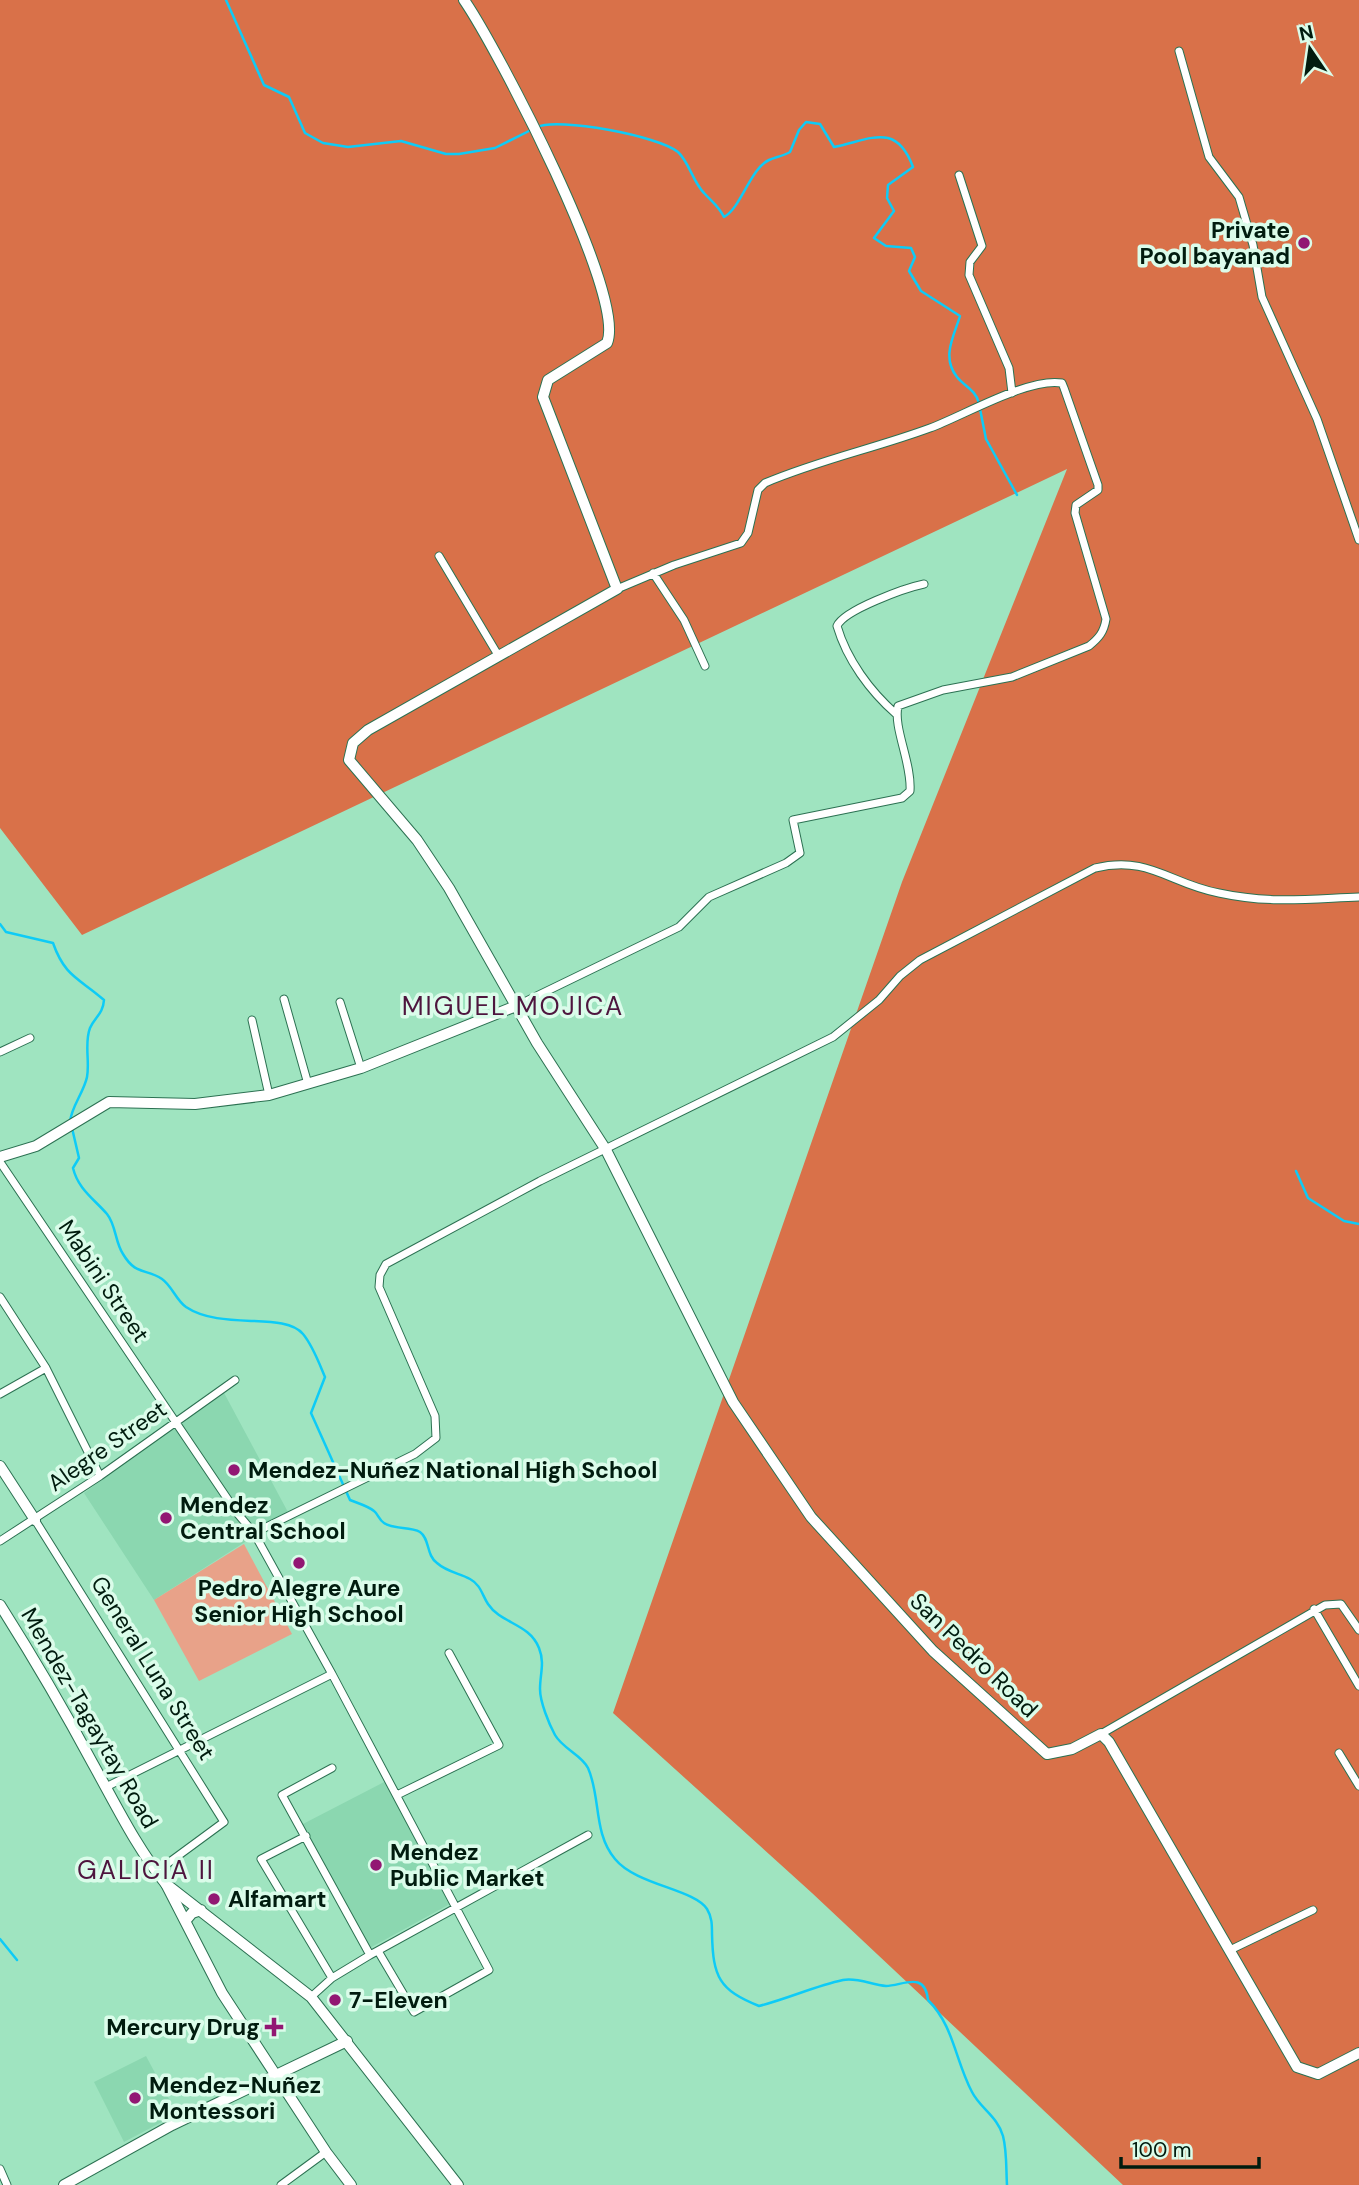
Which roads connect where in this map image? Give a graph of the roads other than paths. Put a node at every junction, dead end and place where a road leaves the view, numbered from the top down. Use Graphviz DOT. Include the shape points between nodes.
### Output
graph roads {
  1 [pos="464,0"];
  2 [pos="1179,51"];
  3 [pos="959,175"];
  4 [pos="1012,393"];
  5 [pos="1359,540"];
  6 [pos="439,556"];
  7 [pos="653,573"];
  8 [pos="924,584"];
  9 [pos="617,589"];
  10 [pos="498,655"];
  11 [pos="705,666"];
  12 [pos="896,714"];
  13 [pos="1359,897"];
  14 [pos="284,999"];
  15 [pos="340,1002"];
  16 [pos="516,1006"];
  17 [pos="252,1020"];
  18 [pos="30,1038"];
  19 [pos="0,1052"];
  20 [pos="361,1068"];
  21 [pos="309,1084"];
  22 [pos="269,1095"];
  23 [pos="606,1150"];
  24 [pos="0,1160"];
  25 [pos="0,1297"];
  26 [pos="46,1368"];
  27 [pos="235,1380"];
  28 [pos="0,1394"];
  29 [pos="176,1422"];
  30 [pos="0,1466"];
  31 [pos="100,1476"];
  32 [pos="35,1520"];
  33 [pos="254,1534"];
  34 [pos="0,1541"];
  35 [pos="0,1605"];
  36 [pos="1314,1609"];
  37 [pos="1359,1630"];
  38 [pos="449,1653"];
  39 [pos="332,1674"];
  40 [pos="1359,1686"];
  41 [pos="1101,1734"];
  42 [pos="180,1750"];
  43 [pos="1339,1754"];
  44 [pos="332,1768"];
  45 [pos="1359,1784"];
  46 [pos="106,1787"];
  47 [pos="397,1795"];
  48 [pos="588,1835"];
  49 [pos="306,1836"];
  50 [pos="156,1872"];
  51 [pos="166,1884"];
  52 [pos="454,1907"];
  53 [pos="201,1910"];
  54 [pos="1313,1910"];
  55 [pos="186,1920"];
  56 [pos="1230,1950"];
  57 [pos="378,1951"];
  58 [pos="370,1955"];
  59 [pos="332,1978"];
  60 [pos="311,1997"];
  61 [pos="347,2041"];
  62 [pos="1359,2053"];
  63 [pos="275,2076"];
  64 [pos="326,2152"];
  65 [pos="0,2169"];
  66 [pos="7,2185"];
  67 [pos="64,2185"];
  68 [pos="281,2185"];
  69 [pos="351,2185"];
  70 [pos="458,2185"];
  1 -- 9 [label="street" via="534,125 597,279 610,334 600,349 548,380 543,397"];
  2 -- 5 [label="street" via="1209,157 1238,197 1262,297 1317,419"];
  3 -- 4 [label="street" via="982,246 970,262 969,275 1009,368"];
  4 -- 7 [label="street" via="930,428 765,483 758,490 746,539"];
  4 -- 12 [label="street" via="1052,381 1064,388 1098,485 1098,490 1076,505 1074,513 1106,619 1105,629 1089,646 1012,677 907,701 898,706"];
  6 -- 10 [label="street"];
  7 -- 9 [label="street"];
  7 -- 11 [label="street" via="684,621"];
  8 -- 12 [label="street" via="873,603 843,618 837,626 859,673"];
  9 -- 10 [label="street"];
  10 -- 16 [label="street" via="368,730 353,743 349,760 417,840"];
  12 -- 16 [label="street" via="910,784 902,798 793,820 800,853 786,863 709,897 680,927"];
  13 -- 23 [label="street" via="1283,902 1217,893 1136,864 1119,862 1095,868 920,960 833,1037"];
  14 -- 21 [label="street"];
  15 -- 20 [label="street"];
  16 -- 20 [label="street"];
  16 -- 23 [label="street"];
  17 -- 22 [label="street"];
  18 -- 19 [label="street"];
  20 -- 21 [label="street"];
  21 -- 22 [label="street"];
  22 -- 24 [label="street" via="195,1104 109,1102 36,1146"];
  23 -- 33 [label="street" via="386,1264 379,1287 435,1416 436,1438 415,1454"];
  23 -- 41 [label="street, San Pedro Road" via="733,1402 811,1517 933,1651 1047,1754 1072,1749"];
  24 -- 29 [label="street, Mabini Street"];
  25 -- 26 [label="street"];
  26 -- 28 [label="street"];
  26 -- 31 [label="street"];
  27 -- 29 [label="street, Alegre Street"];
  29 -- 31 [label="street, Alegre Street"];
  29 -- 33 [label="street, Mabini Street"];
  30 -- 32 [label="street, General Luna Street"];
  31 -- 32 [label="street, Alegre Street"];
  32 -- 34 [label="street, Alegre Street"];
  32 -- 42 [label="street, General Luna Street"];
  33 -- 39 [label="street, Mabini Street"];
  35 -- 46 [label="street, Mendez-Tagaytay Road" via="46,1677"];
  36 -- 37 [label="street" via="1341,1604"];
  36 -- 40 [label="street"];
  36 -- 41 [label="street"];
  38 -- 47 [label="street" via="499,1745"];
  39 -- 42 [label="street"];
  39 -- 47 [label="street, Mabini Street"];
  41 -- 56 [label="street" via="1138,1789"];
  42 -- 46 [label="street"];
  42 -- 50 [label="street, General Luna Street" via="224,1822"];
  43 -- 45 [label="street"];
  44 -- 49 [label="street" via="282,1795"];
  46 -- 50 [label="street, Mendez-Tagaytay Road"];
  47 -- 52 [label="street, Mabini Street"];
  48 -- 52 [label="street"];
  49 -- 58 [label="street"];
  49 -- 59 [label="street" via="261,1858"];
  50 -- 51 [label="street, Mendez-Tagaytay Road"];
  51 -- 53 [label="street, Mendez-Tagaytay Road"];
  51 -- 55 [label="street"];
  52 -- 57 [label="street"];
  52 -- 57 [label="street, Mabini Street" via="489,1970 414,2012"];
  53 -- 55 [label="street"];
  53 -- 60 [label="street, Mendez-Tagaytay Road"];
  54 -- 56 [label="street"];
  55 -- 63 [label="street" via="222,1993"];
  56 -- 62 [label="street" via="1297,2067 1318,2074"];
  57 -- 58 [label="street"];
  58 -- 59 [label="street"];
  59 -- 60 [label="street"];
  60 -- 61 [label="street, Mendez-Tagaytay Road"];
  61 -- 63 [label="street"];
  61 -- 70 [label="street, Mendez-Tagaytay Road"];
  63 -- 64 [label="street"];
  63 -- 67 [label="street" via="172,2124"];
  64 -- 68 [label="street"];
  64 -- 69 [label="street"];
  65 -- 66 [label="street"];
}
